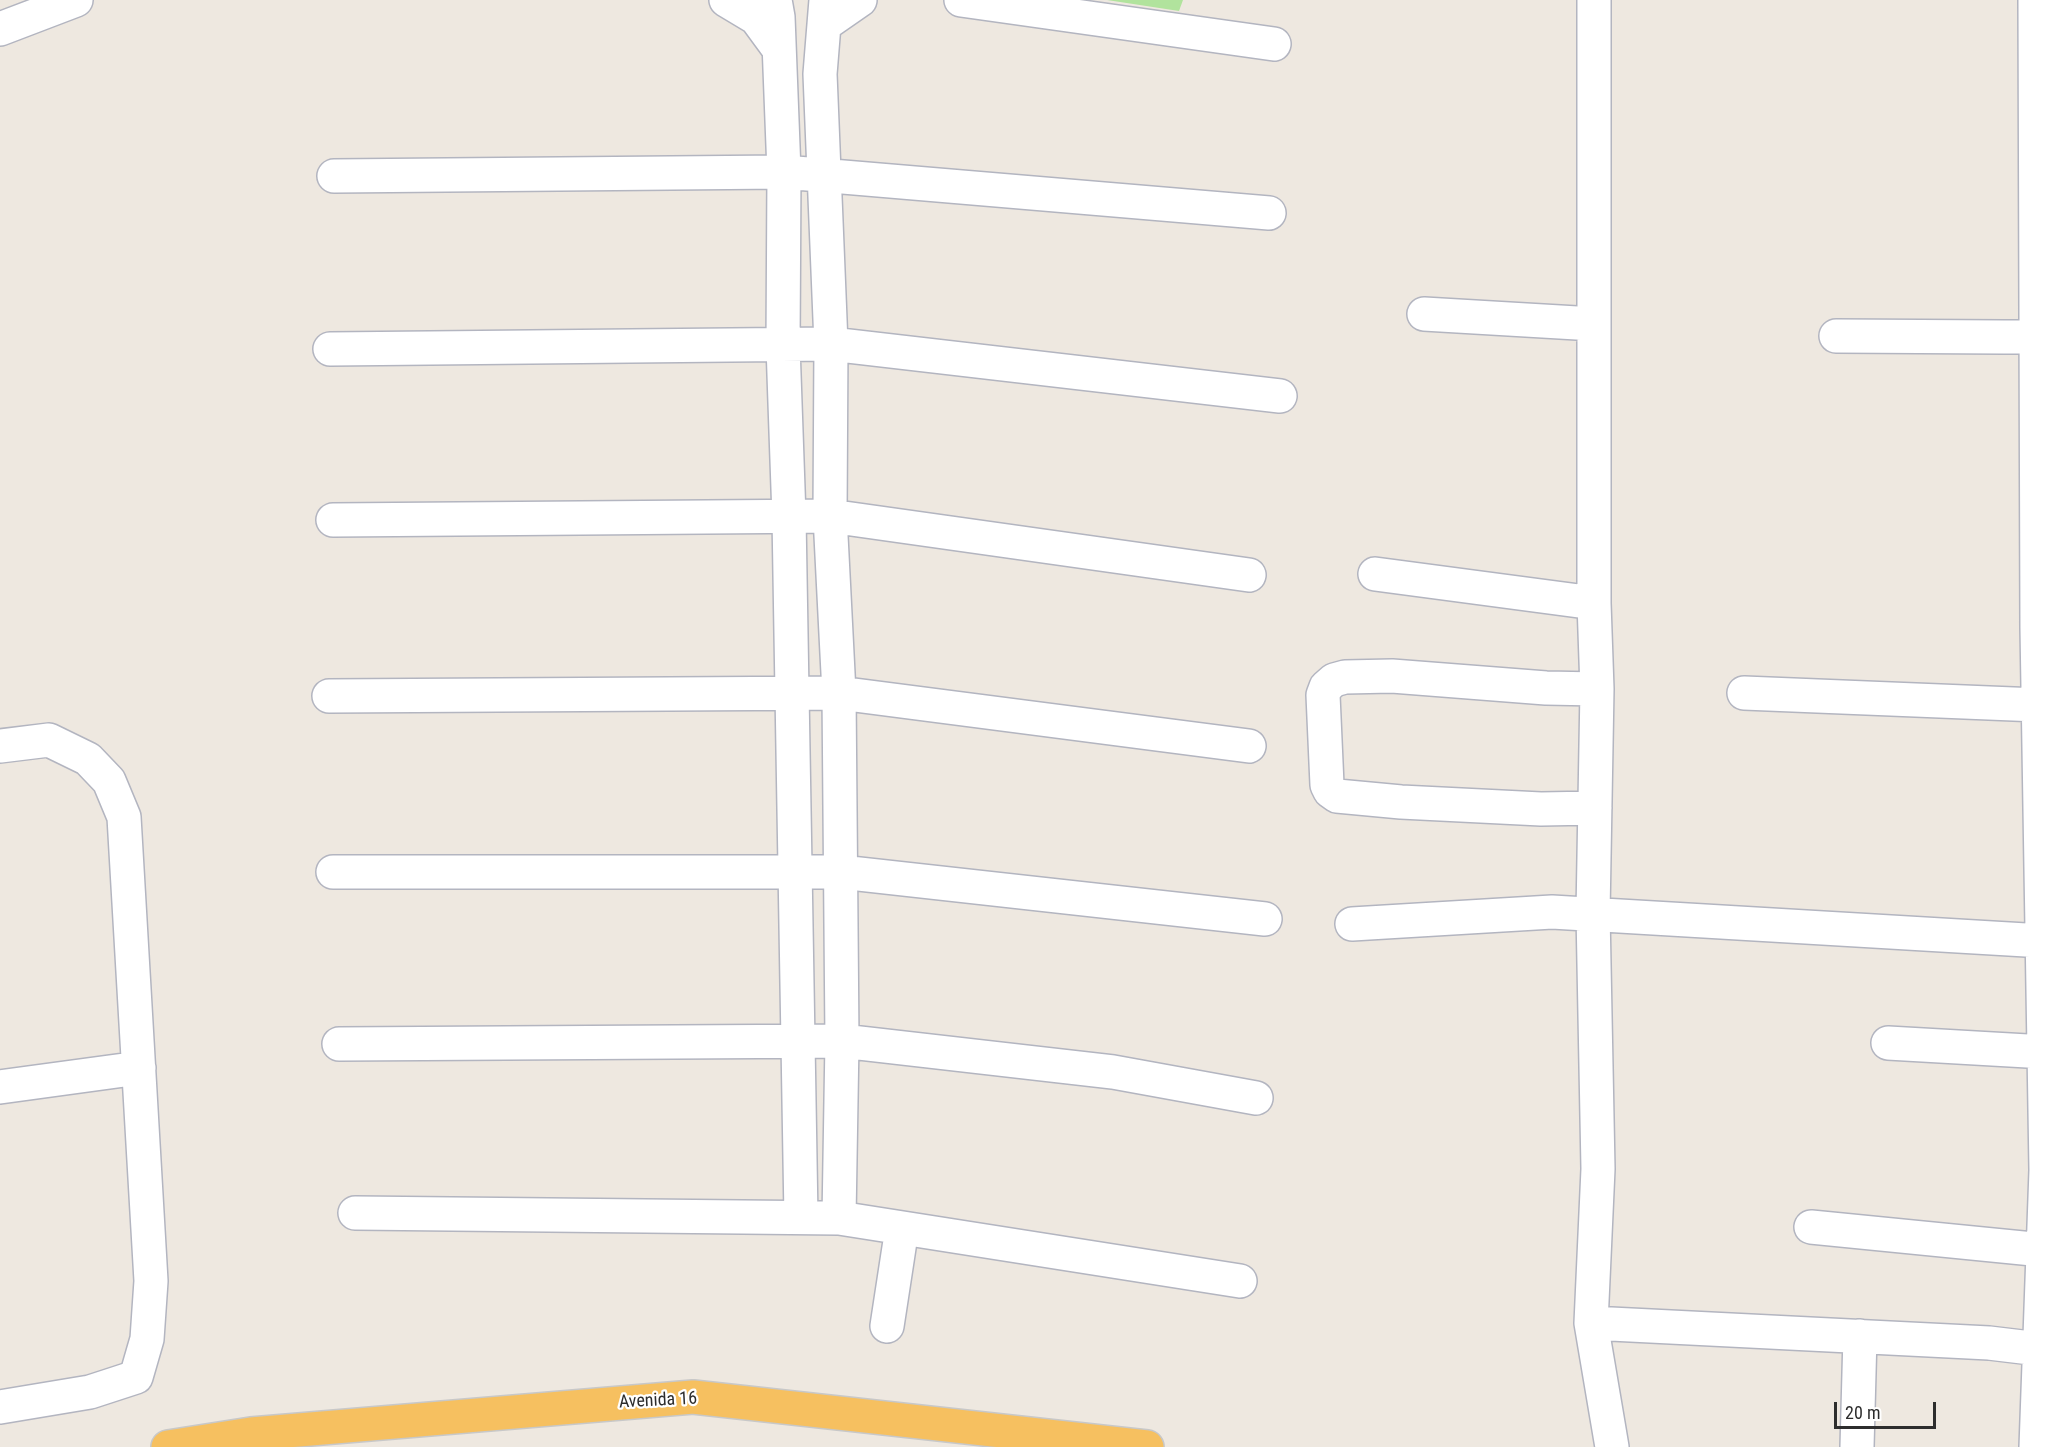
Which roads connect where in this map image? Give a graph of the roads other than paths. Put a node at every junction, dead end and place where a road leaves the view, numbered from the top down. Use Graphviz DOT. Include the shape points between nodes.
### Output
graph roads {
  1 [pos="76,0"];
  2 [pos="726,0"];
  3 [pos="776,0"];
  4 [pos="860,0"];
  5 [pos="961,0"];
  6 [pos="1594,0"];
  7 [pos="2035,0"];
  8 [pos="825,12"];
  9 [pos="0,29"];
  10 [pos="1274,44"];
  11 [pos="778,48"];
  12 [pos="784,172"];
  13 [pos="824,175"];
  14 [pos="334,176"];
  15 [pos="1269,213"];
  16 [pos="1424,314"];
  17 [pos="1594,324"];
  18 [pos="2041,335"];
  19 [pos="1836,336"];
  20 [pos="831,344"];
  21 [pos="783,346"];
  22 [pos="330,349"];
  23 [pos="1280,396"];
  24 [pos="830,516"];
  25 [pos="789,517"];
  26 [pos="333,520"];
  27 [pos="1375,574"];
  28 [pos="1249,575"];
  29 [pos="1594,603"];
  30 [pos="2042,628"];
  31 [pos="1597,689"];
  32 [pos="792,693"];
  33 [pos="839,693"];
  34 [pos="1744,693"];
  35 [pos="328,696"];
  36 [pos="2038,705"];
  37 [pos="0,746"];
  38 [pos="1249,746"];
  39 [pos="1595,808"];
  40 [pos="794,871"];
  41 [pos="333,872"];
  42 [pos="841,872"];
  43 [pos="1593,913"];
  44 [pos="1265,919"];
  45 [pos="1352,924"];
  46 [pos="2043,941"];
  47 [pos="798,1041"];
  48 [pos="842,1041"];
  49 [pos="1888,1042"];
  50 [pos="339,1044"];
  51 [pos="2045,1052"];
  52 [pos="139,1068"];
  53 [pos="0,1087"];
  54 [pos="1256,1098"];
  55 [pos="2047,1170"];
  56 [pos="355,1213"];
  57 [pos="801,1217"];
  58 [pos="839,1218"];
  59 [pos="1811,1227"];
  60 [pos="902,1228"];
  61 [pos="2043,1250"];
  62 [pos="1240,1281"];
  63 [pos="1591,1323"];
  64 [pos="887,1326"];
  65 [pos="1860,1336"];
  66 [pos="2039,1349"];
  67 [pos="0,1407"];
  68 [pos="2042,1414"];
  69 [pos="168,1447"];
  70 [pos="1147,1447"];
  71 [pos="1612,1447"];
  72 [pos="1857,1447"];
  73 [pos="2036,1447"];
  1 -- 9 [label="street"];
  2 -- 11 [label="street" via="756,18"];
  3 -- 11 [label="street"];
  4 -- 8 [label="street"];
  5 -- 10 [label="street"];
  6 -- 17 [label="street"];
  7 -- 18 [label="street"];
  8 -- 13 [label="street" via="820,74"];
  11 -- 12 [label="street"];
  12 -- 13 [label="street"];
  12 -- 14 [label="street"];
  12 -- 21 [label="street"];
  13 -- 15 [label="street"];
  13 -- 20 [label="street"];
  16 -- 17 [label="street"];
  17 -- 29 [label="street"];
  18 -- 19 [label="street"];
  18 -- 30 [label="street"];
  20 -- 21 [label="street"];
  20 -- 23 [label="street"];
  20 -- 24 [label="street"];
  21 -- 22 [label="street"];
  21 -- 25 [label="street"];
  24 -- 25 [label="street"];
  24 -- 28 [label="street"];
  24 -- 33 [label="street"];
  25 -- 26 [label="street"];
  25 -- 32 [label="street"];
  27 -- 29 [label="street"];
  29 -- 31 [label="street"];
  30 -- 36 [label="street"];
  31 -- 39 [label="street"];
  31 -- 39 [label="street" via="1392,675 1345,676 1334,680 1323,695 1327,785 1337,796 1541,809"];
  32 -- 33 [label="street"];
  32 -- 35 [label="street"];
  32 -- 40 [label="street"];
  33 -- 38 [label="street"];
  33 -- 42 [label="street"];
  34 -- 36 [label="street"];
  36 -- 46 [label="street"];
  37 -- 52 [label="street" via="49,740 88,759 109,781 124,817"];
  39 -- 43 [label="street"];
  40 -- 41 [label="street"];
  40 -- 42 [label="street"];
  40 -- 47 [label="street"];
  42 -- 44 [label="street"];
  42 -- 48 [label="street"];
  43 -- 45 [label="street"];
  43 -- 46 [label="street"];
  43 -- 63 [label="street" via="1598,1169"];
  46 -- 51 [label="street"];
  47 -- 48 [label="street"];
  47 -- 50 [label="street"];
  47 -- 57 [label="street"];
  48 -- 54 [label="street" via="1113,1072"];
  48 -- 58 [label="street"];
  49 -- 51 [label="street"];
  51 -- 55 [label="street"];
  52 -- 53 [label="street"];
  52 -- 67 [label="street" via="151,1281 147,1339 136,1377 90,1392"];
  55 -- 61 [label="street"];
  56 -- 57 [label="street"];
  57 -- 58 [label="street"];
  58 -- 60 [label="street"];
  59 -- 61 [label="street"];
  60 -- 62 [label="street"];
  60 -- 64 [label="street"];
  61 -- 66 [label="street"];
  63 -- 65 [label="street"];
  63 -- 71 [label="street"];
  65 -- 66 [label="street"];
  65 -- 72 [label="street"];
  66 -- 68 [label="street"];
  68 -- 73 [label="street"];
  69 -- 70 [label="highway, Avenida 16" via="251,1434 693,1397"];
}
